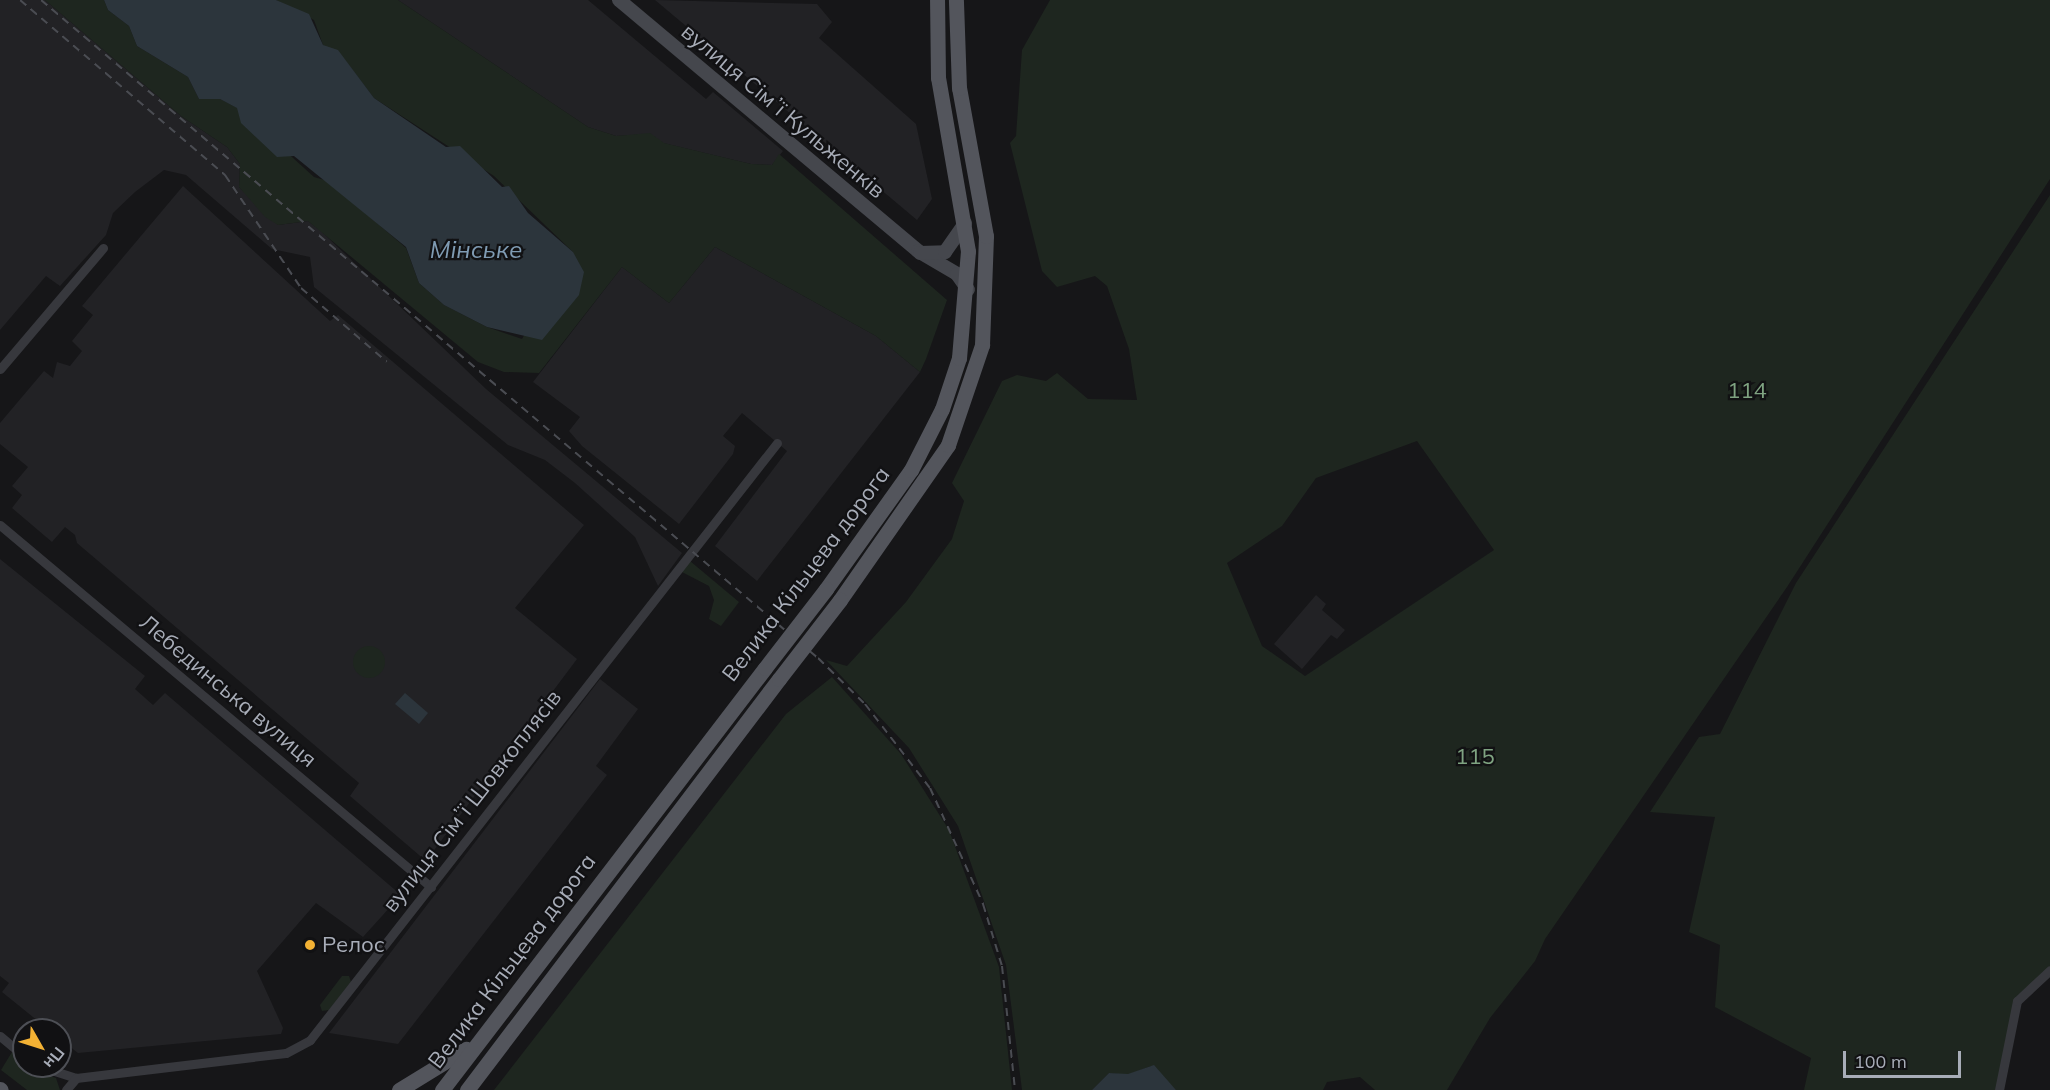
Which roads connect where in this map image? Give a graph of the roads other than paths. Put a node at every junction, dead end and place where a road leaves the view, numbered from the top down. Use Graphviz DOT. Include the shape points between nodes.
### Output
graph roads {
  1 [pos="619,0"];
  2 [pos="937,0"];
  3 [pos="956,0"];
  4 [pos="965,224"];
  5 [pos="103,248"];
  6 [pos="920,253"];
  7 [pos="968,290"];
  8 [pos="0,369"];
  9 [pos="777,443"];
  10 [pos="0,525"];
  11 [pos="431,887"];
  12 [pos="2050,970"];
  13 [pos="487,1032"];
  14 [pos="0,1036"];
  15 [pos="12,1046"];
  16 [pos="72,1077"];
  17 [pos="76,1078"];
  18 [pos="66,1090"];
  19 [pos="399,1090"];
  20 [pos="442,1090"];
  21 [pos="467,1090"];
  22 [pos="1999,1090"];
  1 -- 6 [label="main road, вулиця Сімʼї Кульженків"];
  2 -- 4 [label="main road, Велика Кільцева дорога" via="938,78"];
  3 -- 21 [label="main road, Велика Кільцева дорога, bridge" via="959,88 986,236 982,345 948,445 840,600"];
  4 -- 6 [label="main road" via="945,252"];
  4 -- 7 [label="main road, Велика Кільцева дорога"];
  5 -- 8 [label="street"];
  6 -- 7 [label="main road, вулиця Сімʼї Кульженків" via="957,274"];
  7 -- 13 [label="main road, Велика Кільцева дорога, bridge" via="959,358 933,430 911,470 826,589"];
  9 -- 11 [label="street, вулиця Сімʼї Шовкоплясів"];
  10 -- 11 [label="street, Лебединська вулиця"];
  11 -- 17 [label="street, вулиця Сімʼї Шовкоплясів" via="322,1027 299,1047"];
  12 -- 22 [label="street" via="2018,1001"];
  13 -- 19 [label="main road" via="436,1072"];
  13 -- 20 [label="main road, Велика Кільцева дорога"];
  14 -- 15 [label="street"];
  16 -- 17 [label="street"];
  17 -- 18 [label="street"];
}
